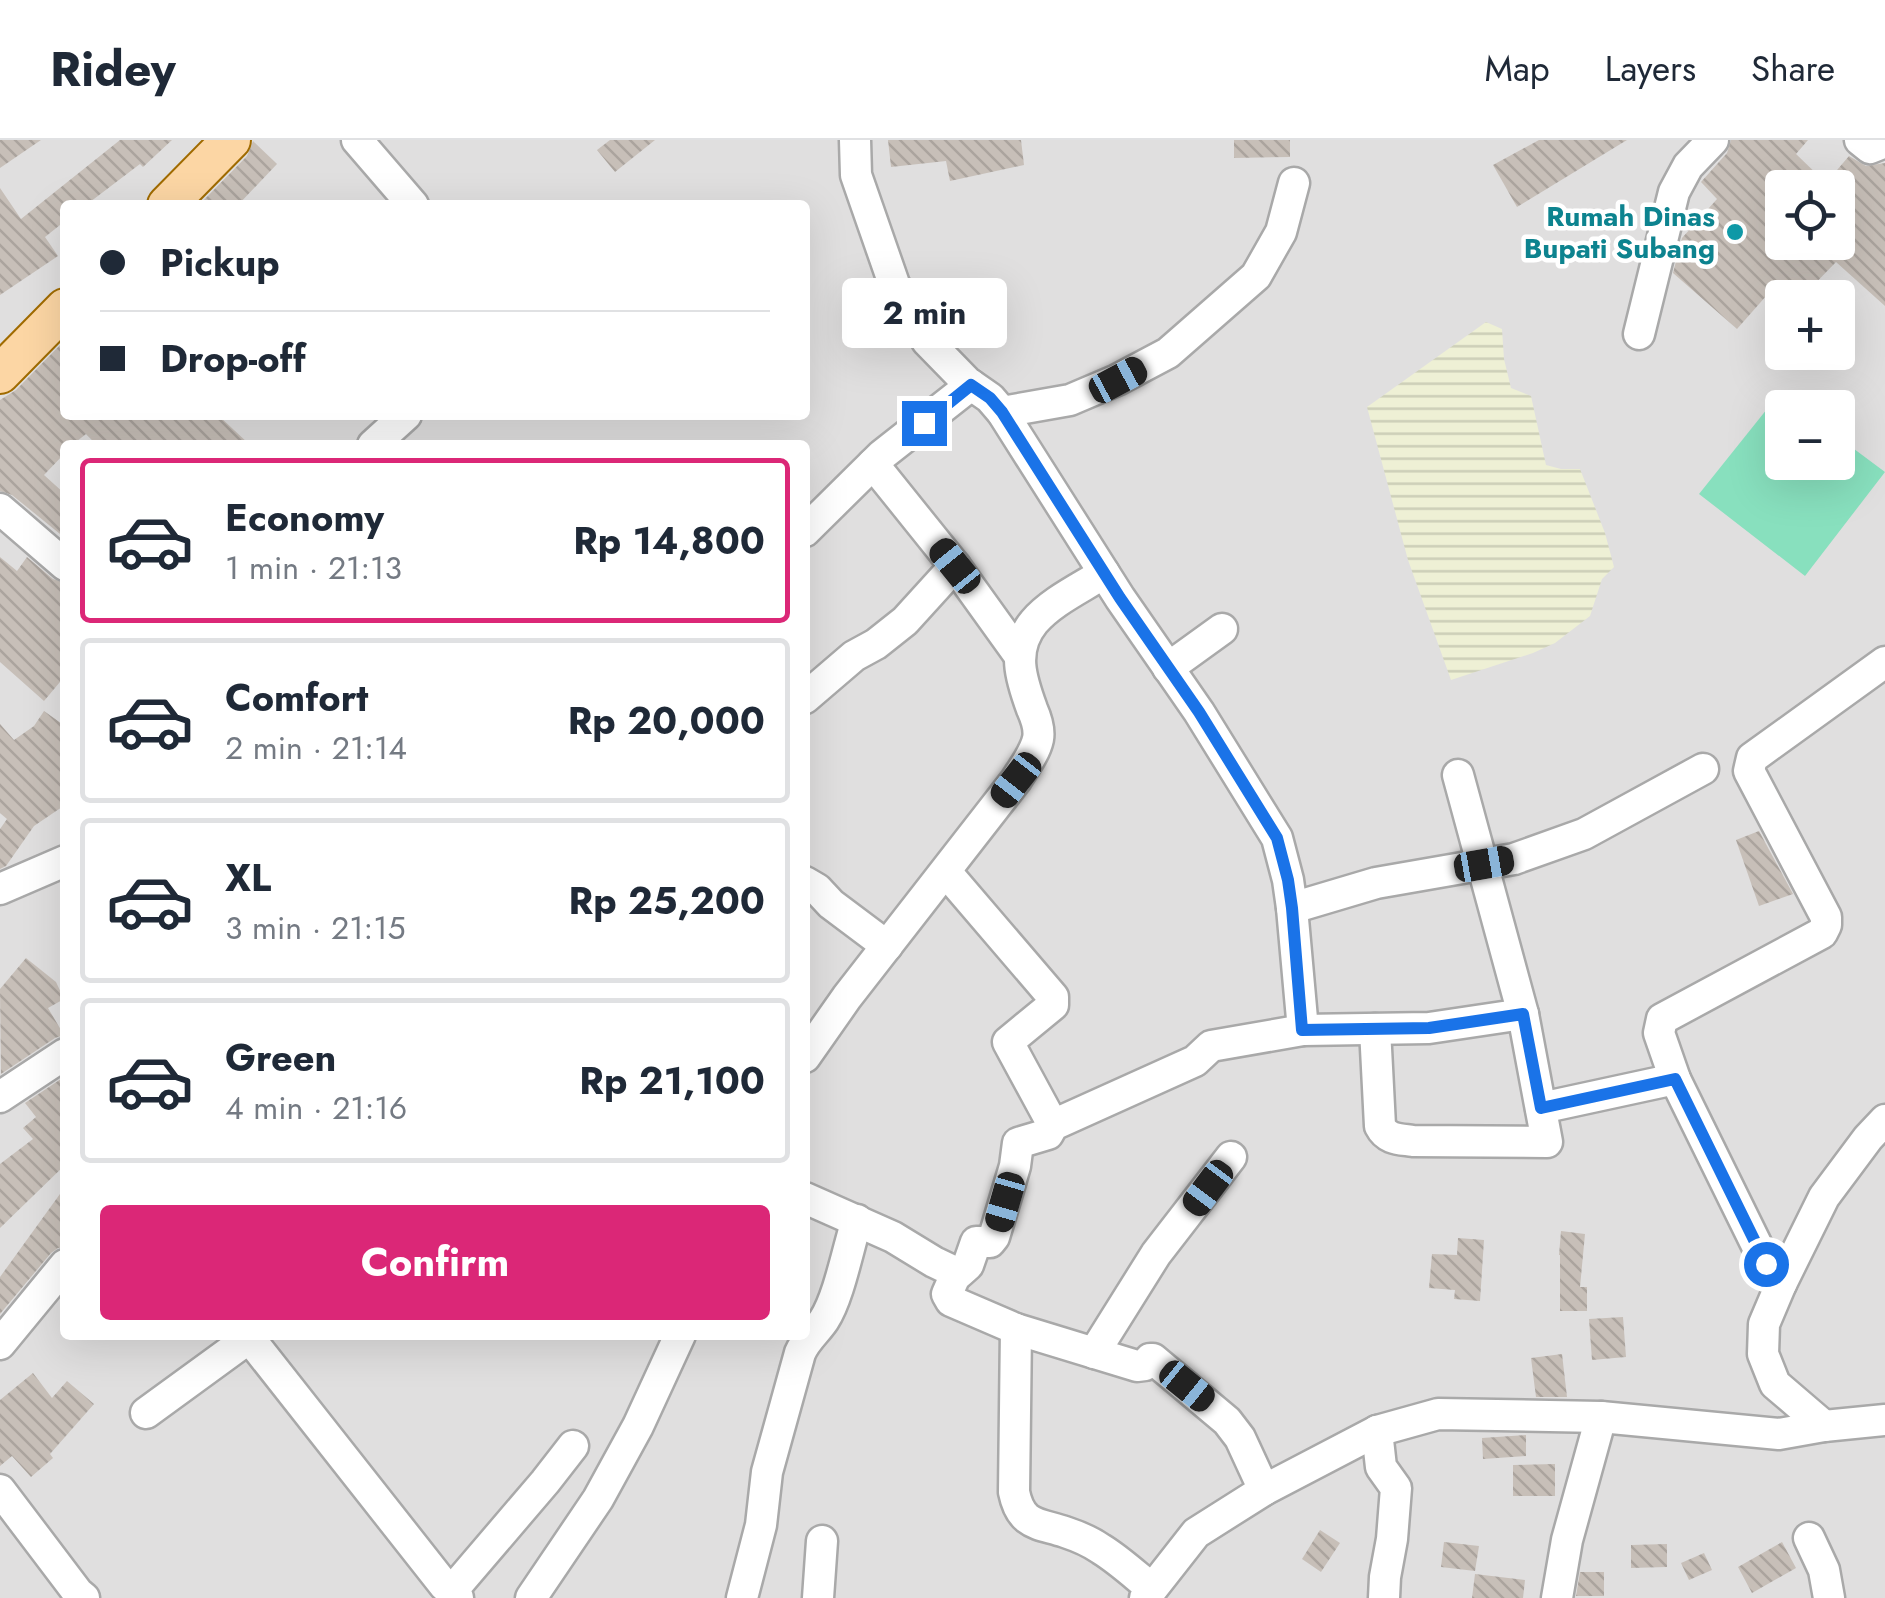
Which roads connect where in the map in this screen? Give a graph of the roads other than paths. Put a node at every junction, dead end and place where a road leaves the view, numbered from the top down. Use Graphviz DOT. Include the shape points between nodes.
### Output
graph roads {
  1 [pos="231,140"];
  2 [pos="357,140"];
  3 [pos="855,140"];
  4 [pos="1713,140"];
  5 [pos="1860,140"];
  6 [pos="1885,142"];
  7 [pos="1294,183"];
  8 [pos="171,200"];
  9 [pos="408,200"];
  10 [pos="60,313"];
  11 [pos="1639,334"];
  12 [pos="0,374"];
  13 [pos="971,385"];
  14 [pos="1002,412"];
  15 [pos="400,420"];
  16 [pos="378,440"];
  17 [pos="873,464"];
  18 [pos="0,509"];
  19 [pos="810,526"];
  20 [pos="60,561"];
  21 [pos="955,566"];
  22 [pos="1104,573"];
  23 [pos="1222,629"];
  24 [pos="1019,654"];
  25 [pos="1885,662"];
  26 [pos="1168,668"];
  27 [pos="810,694"];
  28 [pos="1703,769"];
  29 [pos="1458,775"];
  30 [pos="60,863"];
  31 [pos="1484,864"];
  32 [pos="946,872"];
  33 [pos="810,885"];
  34 [pos="0,889"];
  35 [pos="1292,908"];
  36 [pos="887,946"];
  37 [pos="1523,1014"];
  38 [pos="1375,1029"];
  39 [pos="1302,1030"];
  40 [pos="811,1036"];
  41 [pos="60,1057"];
  42 [pos="1675,1079"];
  43 [pos="0,1097"];
  44 [pos="1541,1108"];
  45 [pos="1885,1120"];
  46 [pos="1054,1125"];
  47 [pos="1231,1158"];
  48 [pos="810,1200"];
  49 [pos="857,1220"];
  50 [pos="60,1271"];
  51 [pos="954,1272"];
  52 [pos="1775,1276"];
  53 [pos="1016,1330"];
  54 [pos="810,1336"];
  55 [pos="243,1340"];
  56 [pos="251,1340"];
  57 [pos="678,1340"];
  58 [pos="806,1340"];
  59 [pos="0,1344"];
  60 [pos="1094,1353"];
  61 [pos="146,1413"];
  62 [pos="1601,1417"];
  63 [pos="1885,1420"];
  64 [pos="1819,1427"];
  65 [pos="1378,1431"];
  66 [pos="573,1446"];
  67 [pos="0,1490"];
  68 [pos="1264,1490"];
  69 [pos="1809,1538"];
  70 [pos="822,1542"];
  71 [pos="1148,1593"];
  72 [pos="454,1595"];
  73 [pos="84,1598"];
  74 [pos="531,1598"];
  75 [pos="742,1598"];
  76 [pos="818,1598"];
  77 [pos="1384,1598"];
  78 [pos="1557,1598"];
  79 [pos="1829,1598"];
  1 -- 8 [label="main road"];
  2 -- 9 [label="street"];
  3 -- 13 [label="street" via="856,175 894,284 927,340"];
  4 -- 11 [label="street" via="1674,192"];
  5 -- 6 [label="street" via="1870,148"];
  7 -- 14 [label="street" via="1281,232 1256,276 1168,353 1070,400"];
  10 -- 12 [label="main road"];
  13 -- 14 [label="street"];
  13 -- 17 [label="street"];
  14 -- 22 [label="street"];
  15 -- 16 [label="street"];
  17 -- 19 [label="street"];
  17 -- 21 [label="street"];
  18 -- 20 [label="street"];
  21 -- 24 [label="street"];
  21 -- 27 [label="street" via="905,622"];
  22 -- 24 [label="street" via="1044,612"];
  22 -- 26 [label="street"];
  23 -- 26 [label="street"];
  24 -- 32 [label="street" via="1039,736 1016,780"];
  25 -- 42 [label="street" via="1752,758 1749,771 1826,925 1822,934 1662,1020 1659,1033"];
  26 -- 35 [label="street" via="1277,838"];
  28 -- 31 [label="street" via="1584,834"];
  29 -- 31 [label="street"];
  30 -- 34 [label="street"];
  31 -- 35 [label="street" via="1376,883"];
  31 -- 37 [label="street"];
  32 -- 36 [label="street"];
  32 -- 46 [label="street" via="1053,997 1054,1004 1008,1042"];
  33 -- 36 [label="street"];
  35 -- 39 [label="street"];
  36 -- 40 [label="street"];
  37 -- 38 [label="street"];
  37 -- 44 [label="street"];
  38 -- 39 [label="street"];
  38 -- 44 [label="street" via="1380,1126 1386,1135 1545,1143"];
  39 -- 46 [label="street" via="1211,1046 1195,1060"];
  41 -- 43 [label="street"];
  42 -- 44 [label="street"];
  42 -- 52 [label="street"];
  45 -- 52 [label="street" via="1824,1197"];
  46 -- 51 [label="street" via="1043,1137 1017,1143 993,1240 976,1242 966,1269"];
  47 -- 60 [label="street" via="1156,1254"];
  48 -- 49 [label="street"];
  49 -- 51 [label="street"];
  49 -- 54 [label="street" via="832,1302"];
  50 -- 59 [label="street"];
  51 -- 53 [label="street" via="949,1299"];
  52 -- 64 [label="street" via="1763,1354 1775,1384"];
  53 -- 60 [label="street"];
  53 -- 71 [label="street" via="1014,1492 1022,1515 1101,1549"];
  55 -- 61 [label="street"];
  56 -- 72 [label="street"];
  57 -- 74 [label="street" via="598,1499"];
  58 -- 75 [label="street" via="767,1472"];
  60 -- 68 [label="street" via="1140,1366 1152,1358 1166,1369 1227,1421"];
  62 -- 64 [label="street" via="1779,1434"];
  62 -- 65 [label="street" via="1438,1414"];
  62 -- 78 [label="street"];
  63 -- 64 [label="street"];
  65 -- 68 [label="street"];
  65 -- 77 [label="street" via="1382,1467 1396,1488"];
  66 -- 72 [label="street"];
  67 -- 73 [label="street"];
  68 -- 71 [label="street" via="1196,1533"];
  69 -- 79 [label="street"];
  70 -- 76 [label="street"];
}
